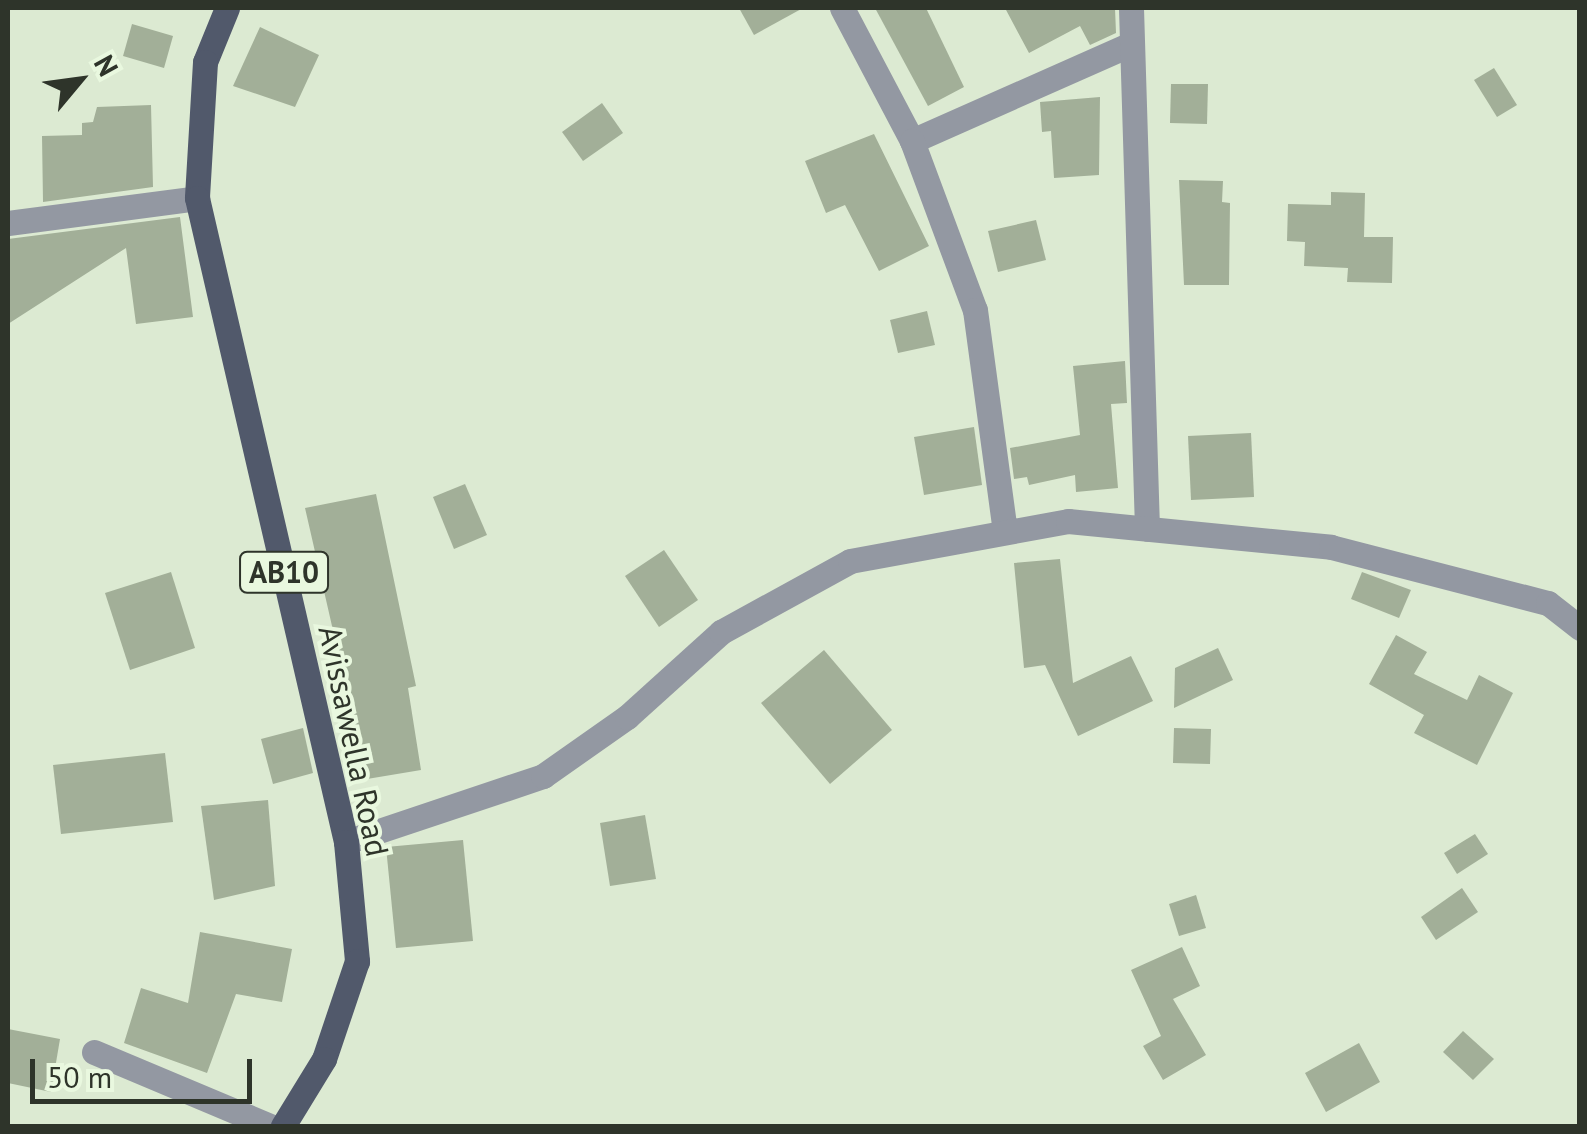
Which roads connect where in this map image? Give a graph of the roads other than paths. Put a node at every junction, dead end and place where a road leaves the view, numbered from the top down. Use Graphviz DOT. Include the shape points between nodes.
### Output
graph roads {
  1 [pos="227,8"];
  2 [pos="842,8"];
  3 [pos="1131,8"];
  4 [pos="1129,45"];
  5 [pos="912,141"];
  6 [pos="197,198"];
  7 [pos="8,224"];
  8 [pos="1146,529"];
  9 [pos="1005,532"];
  10 [pos="1580,628"];
  11 [pos="346,842"];
  12 [pos="94,1052"];
  13 [pos="270,1126"];
  14 [pos="283,1126"];
  1 -- 6 [label="main road, Avissawella Road / AB10" via="205,62"];
  2 -- 5 [label="street"];
  3 -- 4 [label="street"];
  4 -- 5 [label="street"];
  4 -- 8 [label="street"];
  5 -- 9 [label="street" via="974,310"];
  6 -- 7 [label="street"];
  6 -- 11 [label="main road, Avissawella Road / AB10"];
  8 -- 9 [label="street" via="1068,521"];
  8 -- 10 [label="street" via="1331,548 1548,602"];
  9 -- 11 [label="street" via="850,561 721,632 627,717 543,776"];
  11 -- 14 [label="main road, Avissawella Road / AB10" via="357,961 324,1059"];
  12 -- 13 [label="street"];
}
